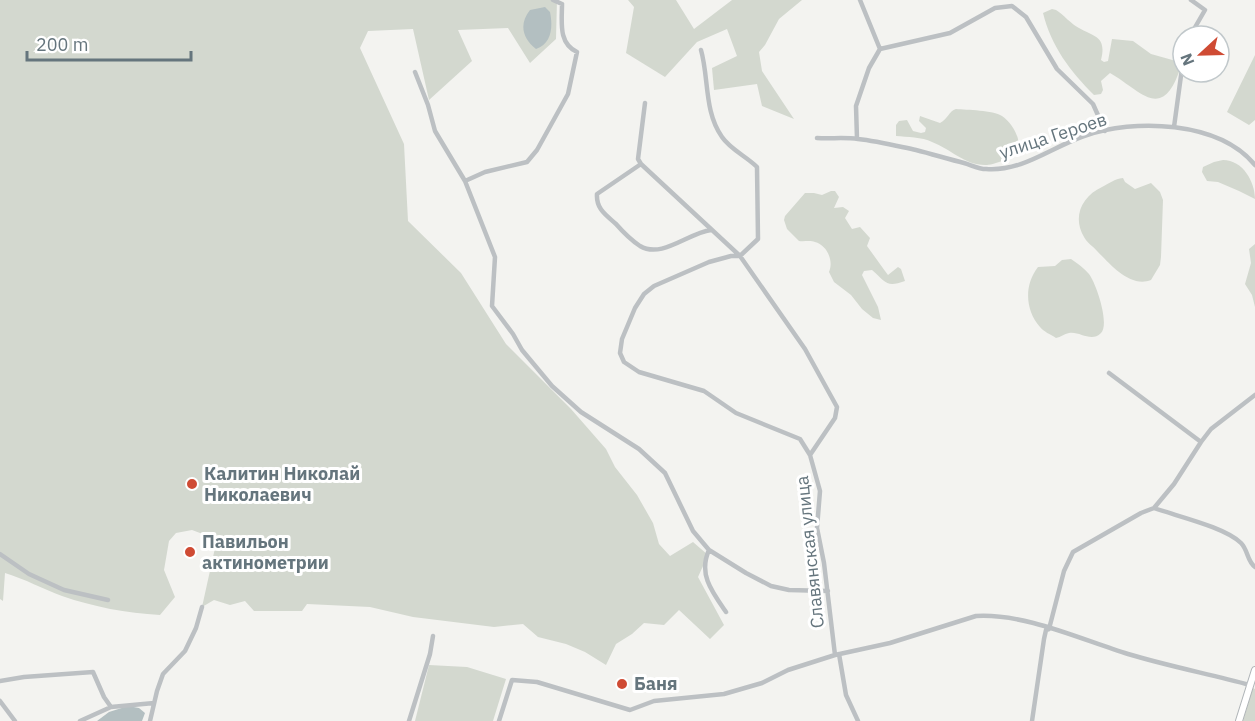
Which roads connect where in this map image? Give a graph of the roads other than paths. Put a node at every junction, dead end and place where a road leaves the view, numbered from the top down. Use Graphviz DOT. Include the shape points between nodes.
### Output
graph roads {
  1 [pos="553,0"];
  2 [pos="568,0"];
  3 [pos="860,0"];
  4 [pos="1191,0"];
  5 [pos="1012,3"];
  6 [pos="562,4"];
  7 [pos="1197,24"];
  8 [pos="880,49"];
  9 [pos="701,50"];
  10 [pos="415,72"];
  11 [pos="1180,84"];
  12 [pos="645,103"];
  13 [pos="1174,127"];
  14 [pos="1105,131"];
  15 [pos="817,138"];
  16 [pos="857,138"];
  17 [pos="641,164"];
  18 [pos="1255,165"];
  19 [pos="465,181"];
  20 [pos="711,230"];
  21 [pos="740,256"];
  22 [pos="1109,373"];
  23 [pos="1255,395"];
  24 [pos="1201,441"];
  25 [pos="810,455"];
  26 [pos="1154,508"];
  27 [pos="709,550"];
  28 [pos="0,554"];
  29 [pos="1255,567"];
  30 [pos="828,591"];
  31 [pos="108,600"];
  32 [pos="202,607"];
  33 [pos="726,612"];
  34 [pos="1049,629"];
  35 [pos="433,636"];
  36 [pos="837,654"];
  37 [pos="1255,672"];
  38 [pos="0,681"];
  39 [pos="1250,685"];
  40 [pos="0,700"];
  41 [pos="154,704"];
  42 [pos="111,707"];
  43 [pos="15,721"];
  44 [pos="80,721"];
  45 [pos="150,721"];
  46 [pos="409,721"];
  47 [pos="499,721"];
  48 [pos="858,721"];
  49 [pos="1032,721"];
  50 [pos="1239,721"];
  1 -- 6 [label="street"];
  2 -- 6 [label="street"];
  3 -- 8 [label="street"];
  4 -- 7 [label="street" via="1205,10"];
  5 -- 8 [label="street" via="950,33"];
  5 -- 14 [label="street" via="1026,17 1057,69 1094,104"];
  6 -- 19 [label="street" via="564,40 577,52 568,94 527,162"];
  8 -- 16 [label="street" via="856,106"];
  9 -- 21 [label="street" via="716,125 723,139 758,167 758,239"];
  10 -- 19 [label="street" via="435,131"];
  11 -- 13 [label="street"];
  12 -- 17 [label="street" via="638,159"];
  13 -- 14 [label="street, улица Героев"];
  13 -- 18 [label="street, улица Героев" via="1207,134 1234,147"];
  14 -- 16 [label="street, улица Героев" via="1013,166 986,169"];
  15 -- 16 [label="street, улица Героев"];
  17 -- 20 [label="street"];
  17 -- 20 [label="street" via="597,194 599,208 633,241 643,248 663,248"];
  19 -- 27 [label="street" via="495,257 492,306 552,386 580,412 639,448 665,473 693,531"];
  20 -- 21 [label="street"];
  21 -- 25 [label="street" via="805,349 837,407 835,418"];
  21 -- 25 [label="street, Славянская улица" via="717,260 644,294 622,339 620,353 624,362 639,372 704,391 736,413 800,440"];
  22 -- 24 [label="street"];
  23 -- 24 [label="street"];
  24 -- 26 [label="street"];
  25 -- 30 [label="street, Славянская улица" via="820,491 817,528"];
  26 -- 29 [label="street" via="1224,532 1242,544"];
  26 -- 34 [label="street" via="1073,552"];
  27 -- 30 [label="street" via="771,586"];
  27 -- 33 [label="street" via="704,561 705,576"];
  28 -- 31 [label="street" via="29,574 64,590"];
  30 -- 36 [label="street, Славянская улица"];
  32 -- 41 [label="street" via="185,651 163,674"];
  34 -- 36 [label="street" via="976,616 890,643"];
  34 -- 39 [label="street"];
  34 -- 49 [label="street" via="1044,639"];
  35 -- 46 [label="street"];
  36 -- 47 [label="street" via="724,694 654,701 630,710 537,682 512,680"];
  36 -- 48 [label="street, Славянская улица" via="846,695"];
  37 -- 39 [label="street"];
  38 -- 42 [label="street" via="93,672"];
  39 -- 50 [label="street"];
  40 -- 43 [label="street"];
  41 -- 42 [label="street"];
  41 -- 45 [label="street"];
  42 -- 44 [label="street"];
}
